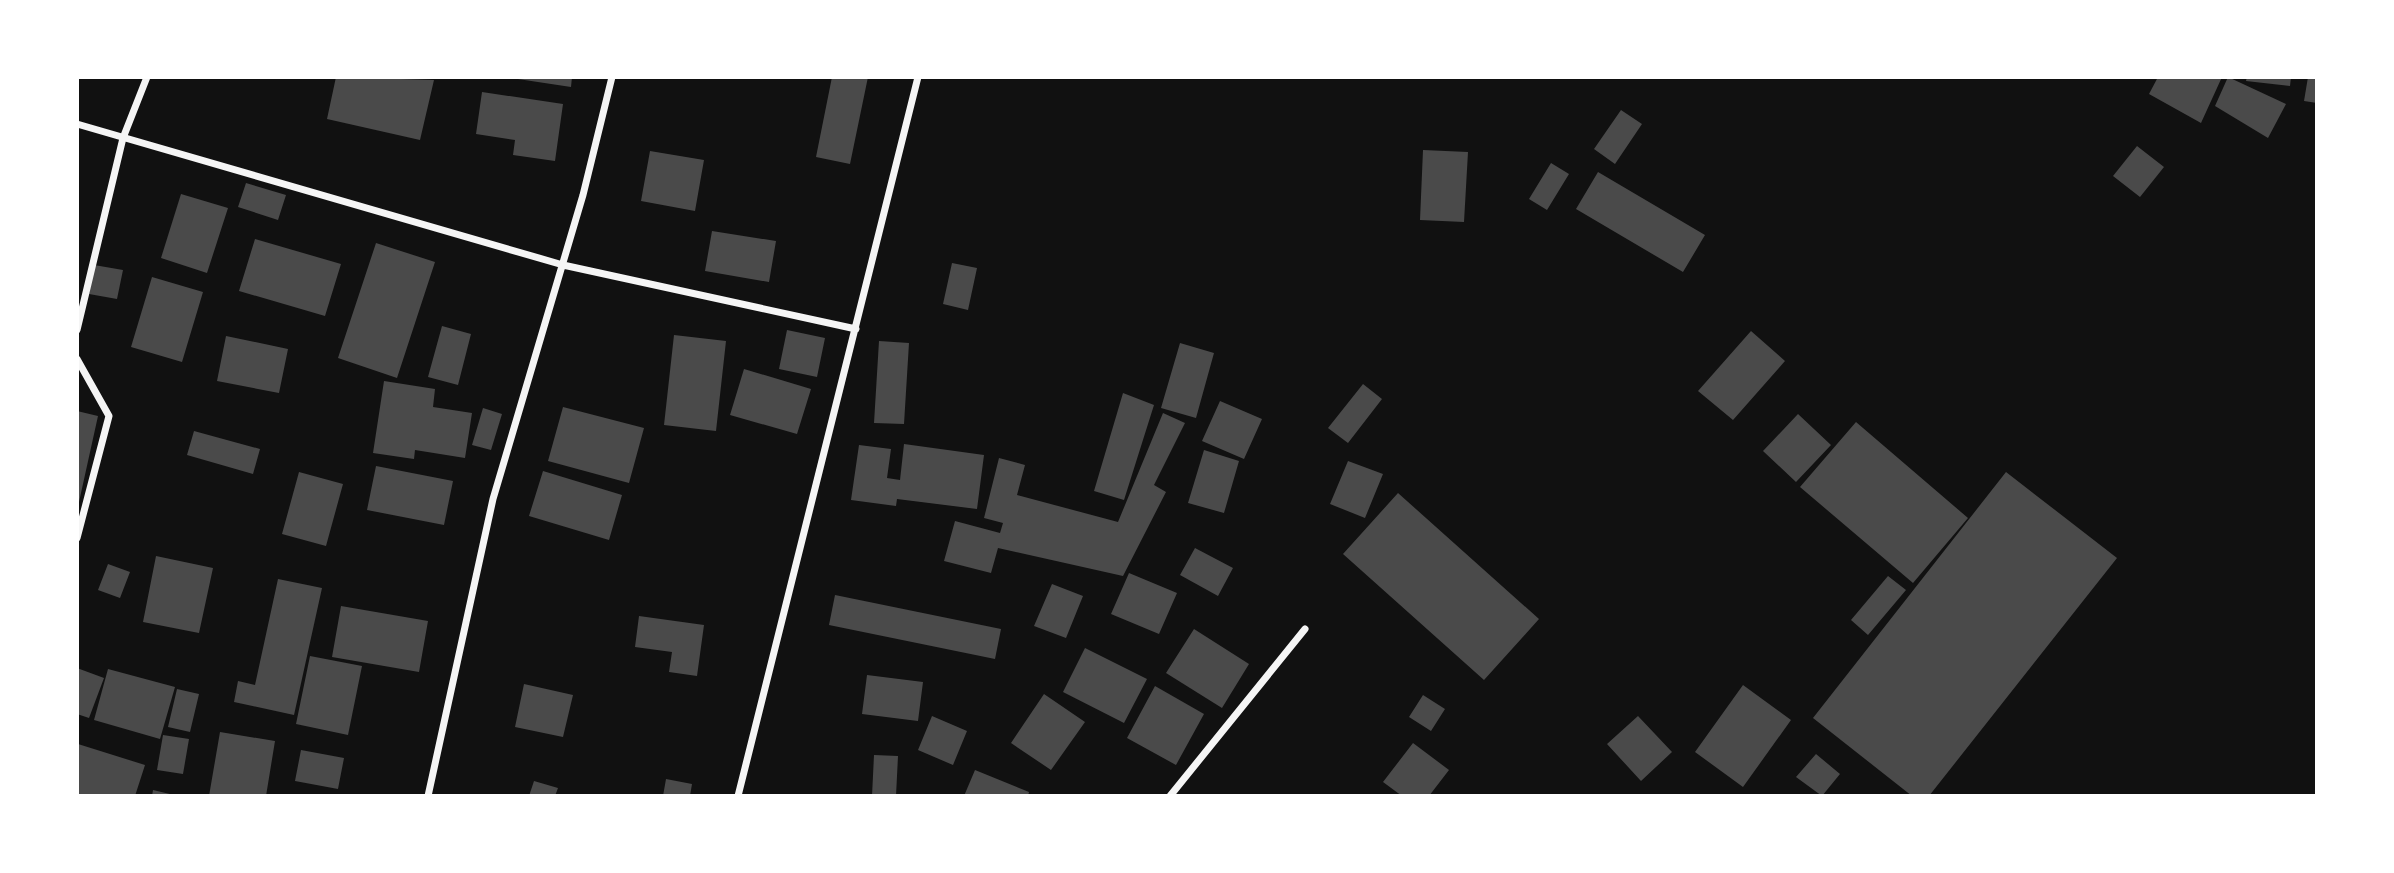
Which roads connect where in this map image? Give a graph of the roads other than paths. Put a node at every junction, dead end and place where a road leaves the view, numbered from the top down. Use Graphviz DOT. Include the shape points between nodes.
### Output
graph roads {
  1 [pos="147,77"];
  2 [pos="612,77"];
  3 [pos="918,77"];
  4 [pos="77,124"];
  5 [pos="123,138"];
  6 [pos="563,265"];
  7 [pos="856,329"];
  8 [pos="77,330"];
  9 [pos="77,359"];
  10 [pos="77,538"];
  11 [pos="1305,629"];
  12 [pos="428,796"];
  13 [pos="738,796"];
  14 [pos="1170,796"];
  1 -- 5 [label="street"];
  2 -- 6 [label="street"];
  3 -- 7 [label="street"];
  4 -- 5 [label="street"];
  5 -- 6 [label="street"];
  5 -- 8 [label="street"];
  6 -- 7 [label="street"];
  6 -- 12 [label="street" via="493,499"];
  7 -- 13 [label="street"];
  9 -- 10 [label="street" via="109,416"];
  11 -- 14 [label="street"];
}
